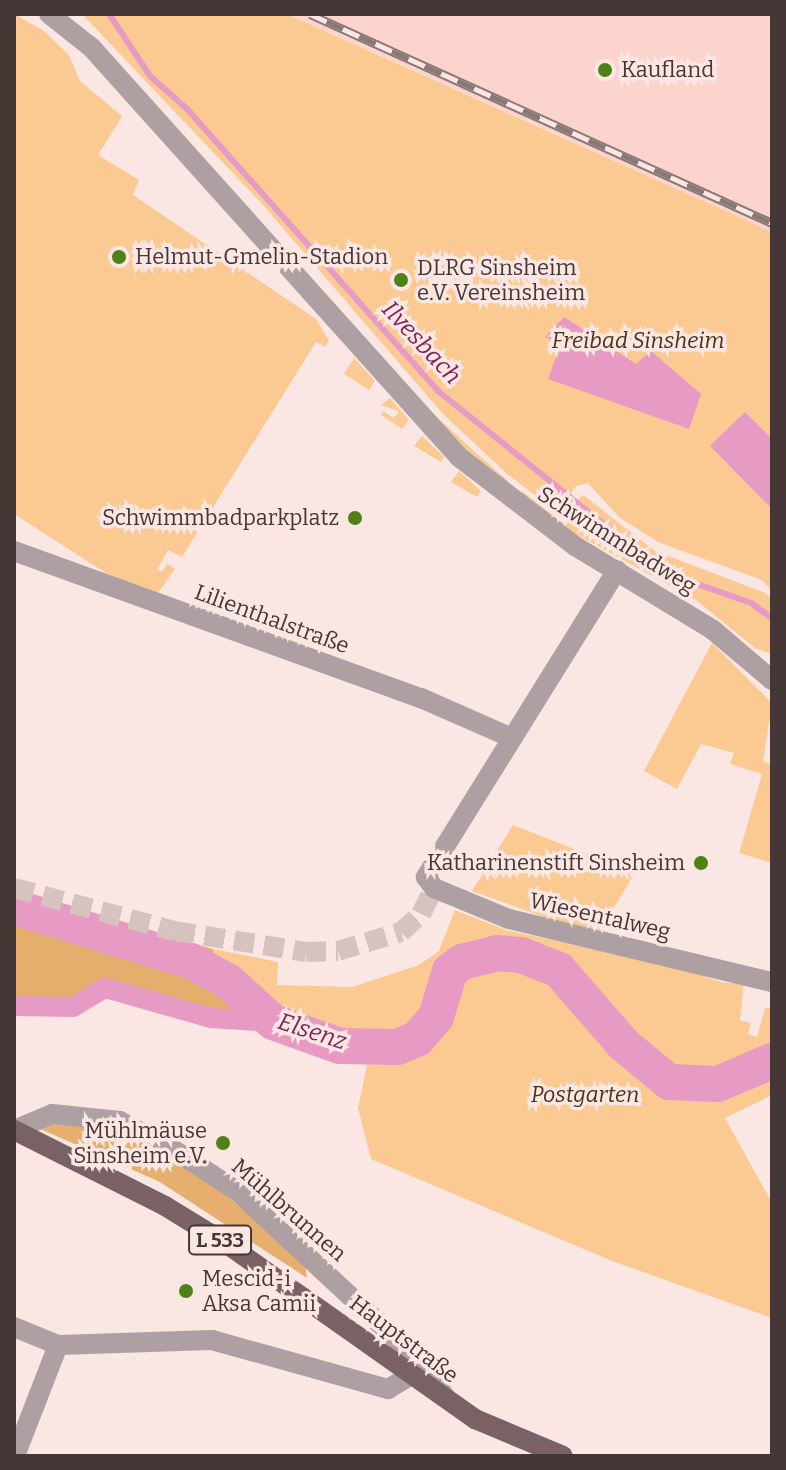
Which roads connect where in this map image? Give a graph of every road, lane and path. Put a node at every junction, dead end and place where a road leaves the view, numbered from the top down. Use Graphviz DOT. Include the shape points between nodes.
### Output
graph roads {
  1 [pos="49,14"];
  2 [pos="14,551"];
  3 [pos="617,570"];
  4 [pos="772,680"];
  5 [pos="512,738"];
  6 [pos="772,982"];
  7 [pos="14,1130"];
  8 [pos="14,1327"];
  9 [pos="58,1345"];
  10 [pos="410,1376"];
  11 [pos="449,1404"];
  12 [pos="15,1456"];
  13 [pos="563,1456"];
  1 -- 3 [label="street, Schwimmbadweg" via="91,47 459,457 533,517"];
  2 -- 5 [label="street, Lilienthalstraße" via="421,698"];
  3 -- 4 [label="street, Schwimmbadweg" via="713,630"];
  3 -- 5 [label="street"];
  5 -- 6 [label="street, Wiesentalweg" via="426,877 434,888 509,919"];
  7 -- 10 [label="main road, Hauptstraße / L 533" via="165,1206 305,1295"];
  7 -- 11 [label="street, Mühlbrunnen" via="52,1114 120,1121 171,1148 237,1191 323,1269 425,1366"];
  8 -- 9 [label="street"];
  9 -- 10 [label="street" via="212,1340 388,1389"];
  9 -- 12 [label="street"];
  10 -- 11 [label="main road, Hauptstraße / L 533"];
  11 -- 13 [label="main road, Hauptstraße / L 533"];
}
